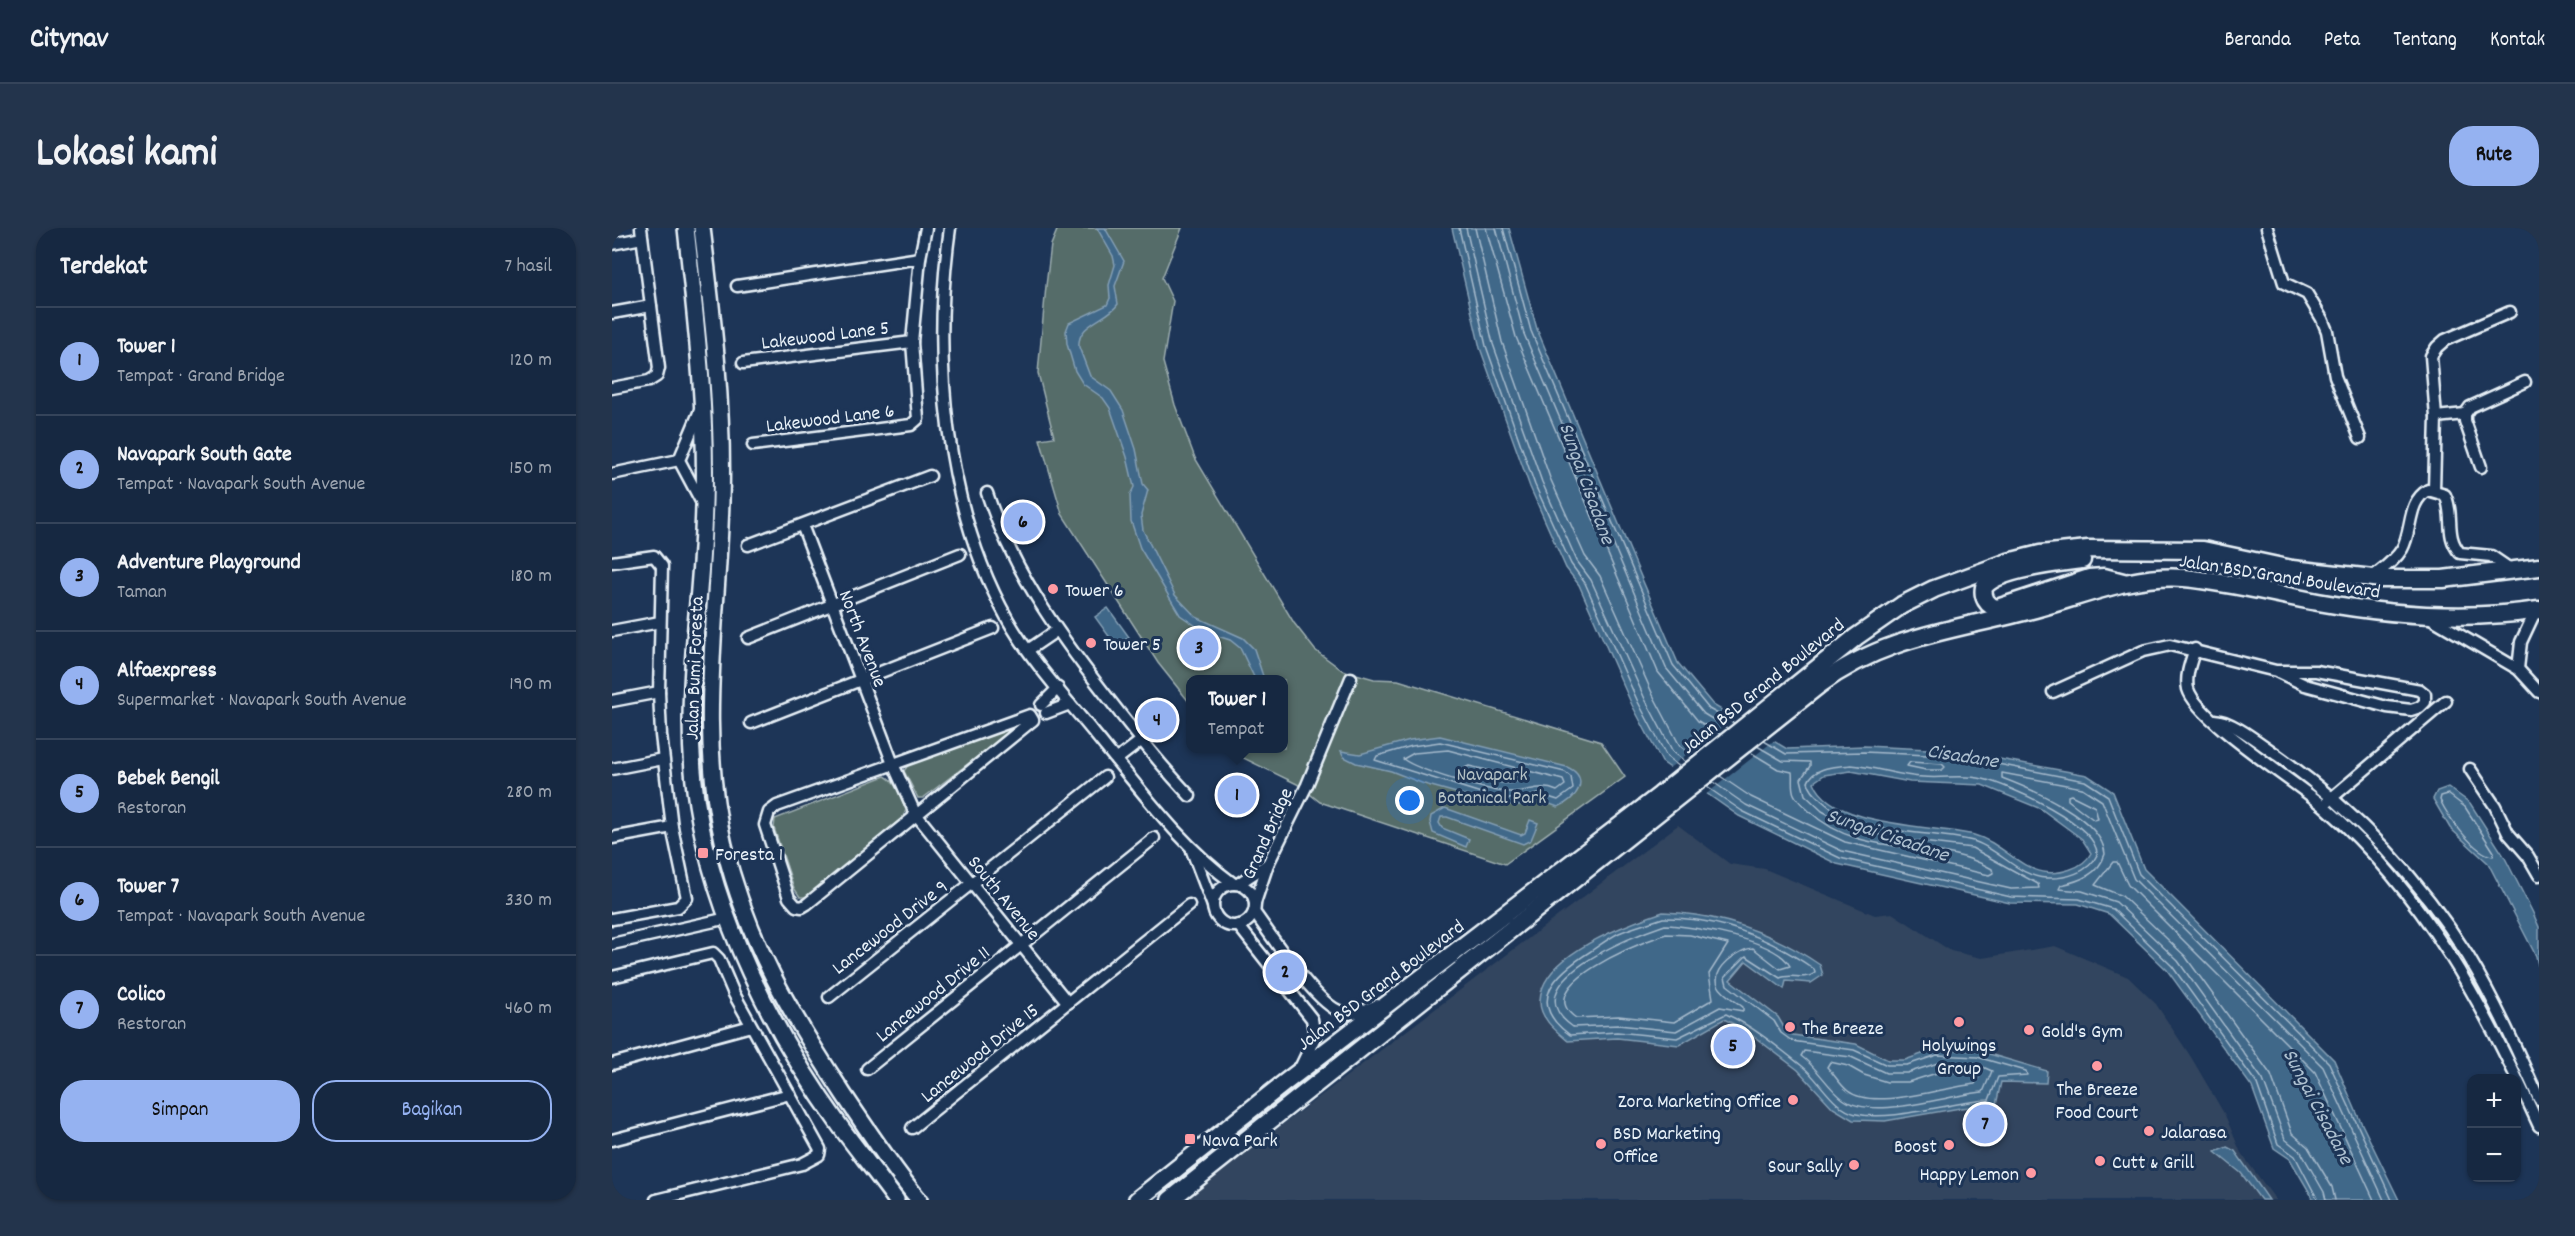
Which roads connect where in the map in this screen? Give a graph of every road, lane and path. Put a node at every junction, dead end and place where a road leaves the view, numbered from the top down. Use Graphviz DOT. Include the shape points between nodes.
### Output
graph roads {
  1 [pos="686,228"];
  2 [pos="702,228"];
  3 [pos="926,228"];
  4 [pos="950,228"];
  5 [pos="2267,228"];
  6 [pos="642,233"];
  7 [pos="612,244"];
  8 [pos="920,258"];
  9 [pos="737,286"];
  10 [pos="651,306"];
  11 [pos="2510,312"];
  12 [pos="612,313"];
  13 [pos="912,342"];
  14 [pos="743,363"];
  15 [pos="2525,382"];
  16 [pos="612,388"];
  17 [pos="704,404"];
  18 [pos="2465,414"];
  19 [pos="2436,417"];
  20 [pos="2360,438"];
  21 [pos="753,445"];
  22 [pos="679,460"];
  23 [pos="2481,467"];
  24 [pos="612,474"];
  25 [pos="930,476"];
  26 [pos="2434,490"];
  27 [pos="987,493"];
  28 [pos="704,508"];
  29 [pos="802,525"];
  30 [pos="748,545"];
  31 [pos="2164,551"];
  32 [pos="960,554"];
  33 [pos="612,562"];
  34 [pos="2539,567"];
  35 [pos="2512,571"];
  36 [pos="2371,578"];
  37 [pos="2124,583"];
  38 [pos="832,605"];
  39 [pos="2538,610"];
  40 [pos="2427,616"];
  41 [pos="660,622"];
  42 [pos="993,628"];
  43 [pos="612,631"];
  44 [pos="1056,631"];
  45 [pos="748,638"];
  46 [pos="2195,649"];
  47 [pos="1028,650"];
  48 [pos="2518,669"];
  49 [pos="2276,671"];
  50 [pos="1351,678"];
  51 [pos="861,679"];
  52 [pos="1058,688"];
  53 [pos="659,692"];
  54 [pos="1798,692"];
  55 [pos="2053,692"];
  56 [pos="2539,692"];
  57 [pos="612,701"];
  58 [pos="2446,701"];
  59 [pos="1070,704"];
  60 [pos="751,723"];
  61 [pos="689,724"];
  62 [pos="709,724"];
  63 [pos="1142,740"];
  64 [pos="663,759"];
  65 [pos="1116,760"];
  66 [pos="893,764"];
  67 [pos="2279,764"];
  68 [pos="612,769"];
  69 [pos="2470,769"];
  70 [pos="1105,777"];
  71 [pos="1190,796"];
  72 [pos="2332,797"];
  73 [pos="2324,806"];
  74 [pos="915,813"];
  75 [pos="672,827"];
  76 [pos="612,838"];
  77 [pos="1154,838"];
  78 [pos="1192,850"];
  79 [pos="1268,864"];
  80 [pos="2539,875"];
  81 [pos="972,884"];
  82 [pos="1236,884"];
  83 [pos="2423,903"];
  84 [pos="1189,905"];
  85 [pos="1255,907"];
  86 [pos="1214,909"];
  87 [pos="1525,910"];
  88 [pos="728,918"];
  89 [pos="612,919"];
  90 [pos="1238,925"];
  91 [pos="612,944"];
  92 [pos="1020,944"];
  93 [pos="1283,951"];
  94 [pos="1268,963"];
  95 [pos="612,977"];
  96 [pos="1303,977"];
  97 [pos="1416,982"];
  98 [pos="1289,989"];
  99 [pos="829,997"];
  100 [pos="1068,1003"];
  101 [pos="751,1026"];
  102 [pos="612,1064"];
  103 [pos="867,1069"];
  104 [pos="1283,1084"];
  105 [pos="2534,1093"];
  106 [pos="790,1094"];
  107 [pos="2539,1126"];
  108 [pos="912,1128"];
  109 [pos="612,1140"];
  110 [pos="656,1200"];
  111 [pos="896,1200"];
  112 [pos="919,1200"];
  113 [pos="1137,1200"];
  114 [pos="1170,1200"];
  1 -- 17 [label="main road, Jalan Bumi Foresta"];
  2 -- 62 [label="main road, Jalan Bumi Foresta" via="719,376 722,451"];
  3 -- 8 [label="street"];
  4 -- 47 [label="street" via="940,320 950,445 981,563 1008,620"];
  5 -- 20 [label="street" via="2284,283 2311,298 2325,326 2335,376"];
  6 -- 7 [label="street"];
  6 -- 10 [label="street"];
  8 -- 9 [label="street"];
  8 -- 13 [label="street"];
  10 -- 12 [label="street"];
  10 -- 16 [label="street" via="657,376"];
  11 -- 19 [label="street" via="2437,346 2431,356"];
  13 -- 14 [label="street, Lakewood Lane 5"];
  13 -- 21 [label="street, Lakewood Lane 6" via="919,412 911,425"];
  15 -- 18 [label="street" via="2470,407"];
  17 -- 22 [label="street"];
  17 -- 28 [label="main road, Jalan Bumi Foresta"];
  18 -- 19 [label="street"];
  18 -- 23 [label="street"];
  19 -- 26 [label="street"];
  22 -- 24 [label="street"];
  22 -- 28 [label="street"];
  25 -- 29 [label="street"];
  26 -- 35 [label="street" via="2445,495 2450,505 2452,543 2460,553 2491,556"];
  26 -- 36 [label="street" via="2419,495 2402,550"];
  27 -- 44 [label="street" via="1012,557"];
  28 -- 61 [label="main road, Jalan Bumi Foresta"];
  29 -- 30 [label="street"];
  29 -- 38 [label="street, North Avenue"];
  31 -- 36 [label="main road, Jalan BSD Grand Boulevard" via="2203,550 2292,569"];
  31 -- 37 [label="main road" via="2038,567 1995,579 1984,590 1987,602 1997,608 2089,578 2104,577"];
  31 -- 54 [label="main road, Jalan BSD Grand Boulevard" via="2065,551 1984,569 1893,611"];
  32 -- 38 [label="street"];
  33 -- 41 [label="street" via="654,556 659,560"];
  34 -- 35 [label="main road, Jalan BSD Grand Boulevard"];
  35 -- 36 [label="main road, Jalan BSD Grand Boulevard" via="2443,579"];
  37 -- 40 [label="main road, Jalan BSD Grand Boulevard" via="2185,578 2321,603"];
  37 -- 54 [label="main road, Jalan BSD Grand Boulevard" via="2019,614 1905,640"];
  38 -- 45 [label="street"];
  38 -- 51 [label="street, North Avenue"];
  39 -- 40 [label="main road, Jalan BSD Grand Boulevard"];
  39 -- 48 [label="street" via="2521,642"];
  40 -- 48 [label="street"];
  41 -- 43 [label="street"];
  41 -- 53 [label="street"];
  42 -- 51 [label="street"];
  44 -- 47 [label="street"];
  44 -- 63 [label="street"];
  46 -- 49 [label="street"];
  46 -- 55 [label="street" via="2152,647"];
  46 -- 67 [label="street" via="2188,687 2196,704"];
  47 -- 52 [label="street"];
  48 -- 56 [label="street"];
  49 -- 49 [label="street" via="2316,671 2418,689 2424,692 2425,699 2422,706 2414,709 2387,707 2305,685"];
  50 -- 79 [label="street, Grand Bridge" via="1307,785"];
  51 -- 60 [label="street"];
  51 -- 66 [label="street, North Avenue"];
  52 -- 59 [label="street"];
  52 -- 59 [label="street" via="1044,709"];
  53 -- 57 [label="street"];
  53 -- 64 [label="street"];
  54 -- 87 [label="main road, Jalan BSD Grand Boulevard"];
  58 -- 72 [label="street"];
  59 -- 65 [label="street"];
  61 -- 62 [label="main road"];
  61 -- 88 [label="main road, Jalan Bumi Foresta" via="697,804"];
  62 -- 112 [label="main road, Jalan Bumi Foresta" via="724,845 760,953 796,1022"];
  63 -- 65 [label="street"];
  63 -- 71 [label="street"];
  64 -- 68 [label="street"];
  64 -- 75 [label="street"];
  65 -- 78 [label="street"];
  66 -- 74 [label="street, North Avenue"];
  66 -- 74 [label="street" via="1031,717"];
  66 -- 74 [label="street" via="769,812 765,825 789,898 796,906 807,904"];
  67 -- 72 [label="street"];
  67 -- 73 [label="street"];
  69 -- 80 [label="street" via="2496,806 2508,833"];
  70 -- 81 [label="street, Lancewood Drive 9"];
  72 -- 73 [label="street"];
  72 -- 83 [label="street" via="2386,849"];
  73 -- 83 [label="street"];
  74 -- 81 [label="street, South Avenue"];
  75 -- 76 [label="street"];
  75 -- 89 [label="street" via="687,898 678,907"];
  77 -- 92 [label="street, Lancewood Drive 11"];
  78 -- 82 [label="street"];
  78 -- 86 [label="street"];
  79 -- 82 [label="street"];
  79 -- 85 [label="street, Grand Bridge"];
  81 -- 92 [label="street, South Avenue"];
  81 -- 99 [label="street, Lancewood Drive 9"];
  82 -- 85 [label="street" via="1251,891"];
  82 -- 86 [label="street" via="1218,891"];
  83 -- 105 [label="street" via="2499,1027"];
  84 -- 100 [label="street, Lancewood Drive 15"];
  85 -- 90 [label="street" via="1248,921"];
  85 -- 93 [label="street"];
  86 -- 90 [label="street" via="1224,923"];
  87 -- 97 [label="main road, Jalan BSD Grand Boulevard"];
  87 -- 114 [label="main road, Jalan BSD Grand Boulevard"];
  88 -- 91 [label="street"];
  88 -- 111 [label="main road, Jalan Bumi Foresta" via="779,1030 841,1127"];
  90 -- 94 [label="street"];
  92 -- 100 [label="street, South Avenue"];
  92 -- 103 [label="street, Lancewood Drive 11"];
  93 -- 94 [label="street"];
  93 -- 96 [label="street"];
  94 -- 98 [label="street"];
  95 -- 101 [label="street" via="713,953"];
  96 -- 97 [label="street" via="1330,1006 1352,1014"];
  96 -- 98 [label="street"];
  97 -- 104 [label="main road, Jalan BSD Grand Boulevard"];
  98 -- 104 [label="street" via="1312,1019 1316,1037 1308,1056"];
  100 -- 108 [label="street, Lancewood Drive 15"];
  101 -- 102 [label="street"];
  101 -- 106 [label="street"];
  104 -- 113 [label="main road, Jalan BSD Grand Boulevard"];
  105 -- 107 [label="street"];
  106 -- 109 [label="street"];
  106 -- 110 [label="street" via="817,1141 819,1155 802,1164"];
}
